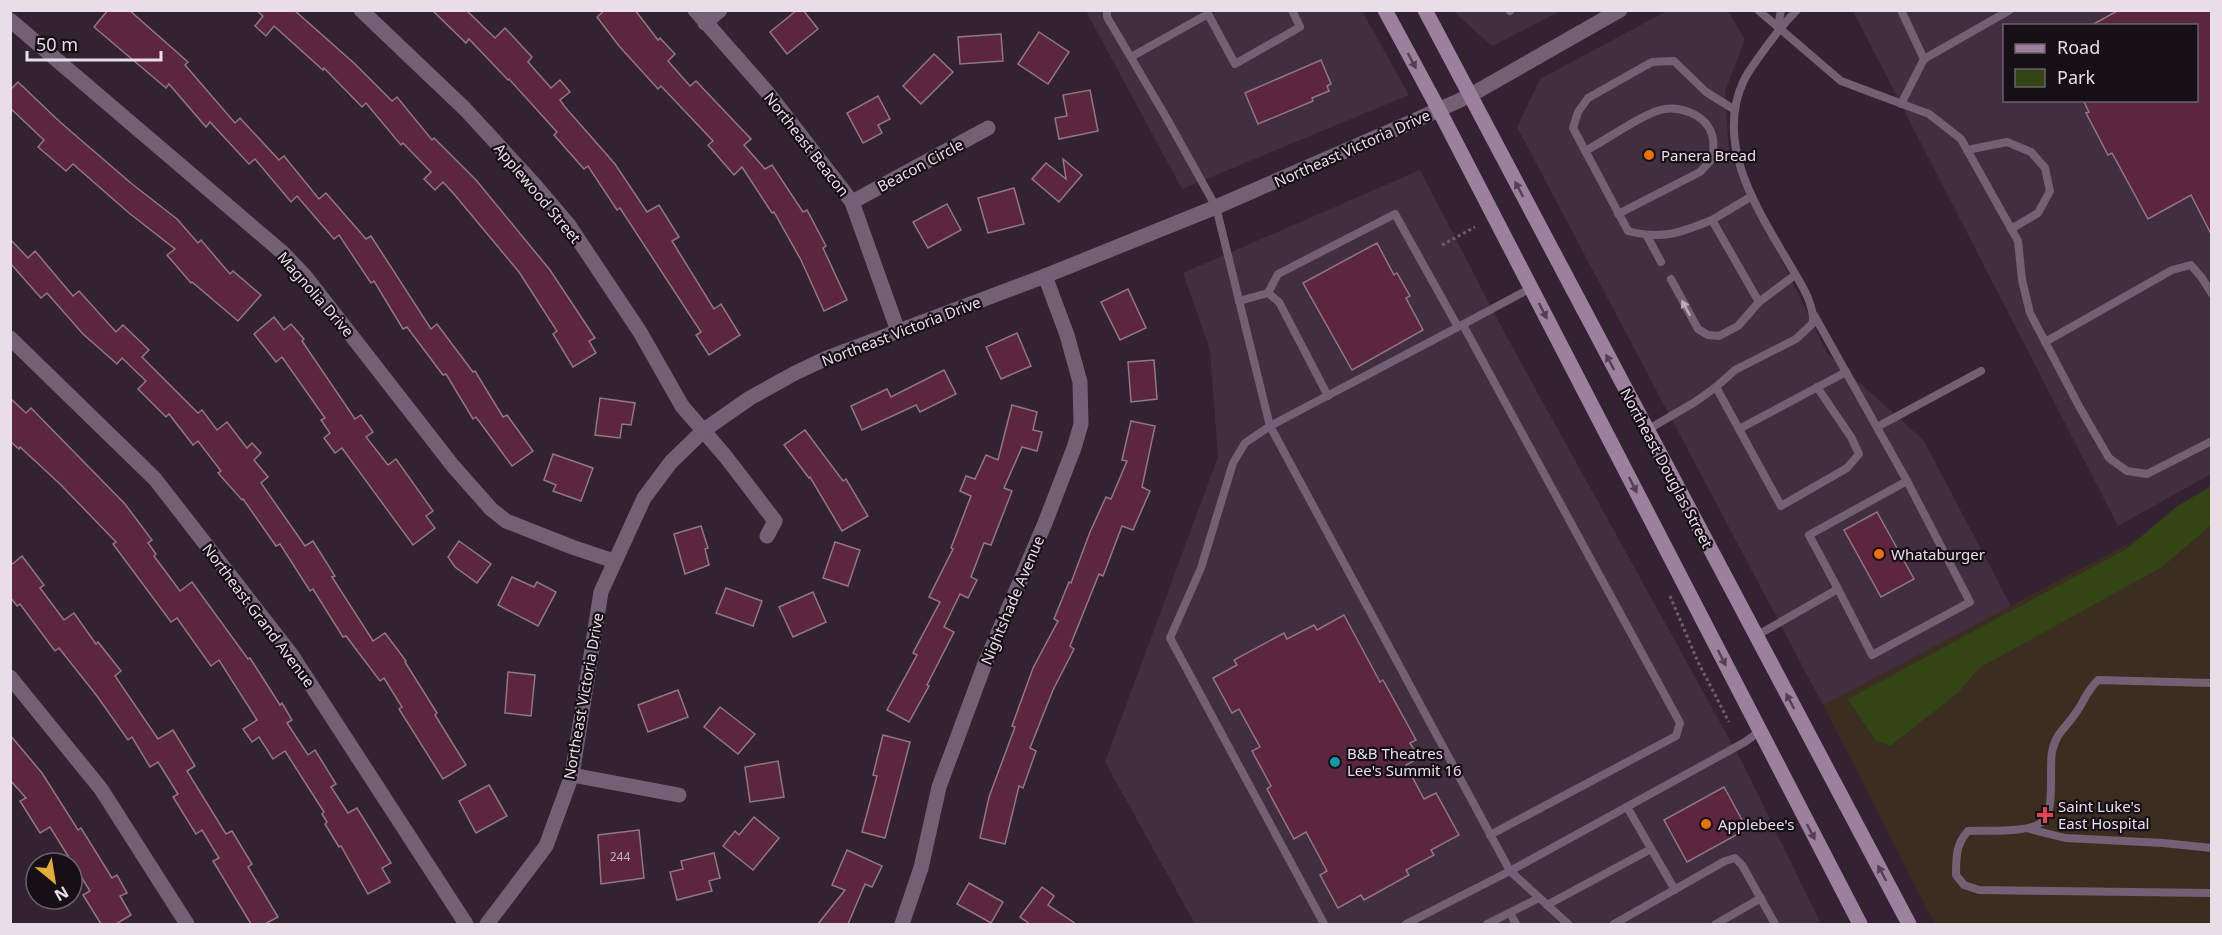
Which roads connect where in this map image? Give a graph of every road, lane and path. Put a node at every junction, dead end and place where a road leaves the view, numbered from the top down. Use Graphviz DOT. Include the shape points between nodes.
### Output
graph roads {
  1 [pos="361,10"];
  2 [pos="695,10"];
  3 [pos="720,10"];
  4 [pos="1107,10"];
  5 [pos="1292,10"];
  6 [pos="1385,10"];
  7 [pos="1425,10"];
  8 [pos="1758,10"];
  9 [pos="1781,10"];
  10 [pos="1797,10"];
  11 [pos="1901,10"];
  12 [pos="2010,10"];
  13 [pos="1614,13"];
  14 [pos="10,20"];
  15 [pos="705,22"];
  16 [pos="1778,29"];
  17 [pos="1131,57"];
  18 [pos="1924,59"];
  19 [pos="1469,96"];
  20 [pos="1901,104"];
  21 [pos="1439,110"];
  22 [pos="1735,110"];
  23 [pos="988,128"];
  24 [pos="1967,150"];
  25 [pos="1585,151"];
  26 [pos="1752,196"];
  27 [pos="852,202"];
  28 [pos="1216,207"];
  29 [pos="1618,214"];
  30 [pos="1712,220"];
  31 [pos="1475,227"];
  32 [pos="2011,229"];
  33 [pos="1647,236"];
  34 [pos="1442,245"];
  35 [pos="1661,262"];
  36 [pos="1795,275"];
  37 [pos="1045,276"];
  38 [pos="1671,279"];
  39 [pos="1532,288"];
  40 [pos="1268,293"];
  41 [pos="2211,294"];
  42 [pos="1239,301"];
  43 [pos="1759,302"];
  44 [pos="1814,314"];
  45 [pos="1461,326"];
  46 [pos="898,331"];
  47 [pos="10,338"];
  48 [pos="2045,342"];
  49 [pos="1982,371"];
  50 [pos="1846,372"];
  51 [pos="1716,387"];
  52 [pos="1817,387"];
  53 [pos="1328,396"];
  54 [pos="1270,426"];
  55 [pos="1876,427"];
  56 [pos="1739,429"];
  57 [pos="704,430"];
  58 [pos="1647,430"];
  59 [pos="2211,441"];
  60 [pos="1907,482"];
  61 [pos="767,536"];
  62 [pos="614,561"];
  63 [pos="1838,589"];
  64 [pos="1756,636"];
  65 [pos="10,677"];
  66 [pos="2211,683"];
  67 [pos="1760,731"];
  68 [pos="572,776"];
  69 [pos="679,795"];
  70 [pos="1627,807"];
  71 [pos="2030,829"];
  72 [pos="1490,835"];
  73 [pos="2211,848"];
  74 [pos="1651,849"];
  75 [pos="1510,871"];
  76 [pos="1675,890"];
  77 [pos="2211,893"];
  78 [pos="1539,897"];
  79 [pos="1761,898"];
  80 [pos="1547,905"];
  81 [pos="1510,912"];
  82 [pos="187,924"];
  83 [pos="466,924"];
  84 [pos="487,924"];
  85 [pos="902,924"];
  86 [pos="1324,924"];
  87 [pos="1406,924"];
  88 [pos="1487,924"];
  89 [pos="1516,924"];
  90 [pos="1568,924"];
  91 [pos="1614,924"];
  92 [pos="1716,924"];
  93 [pos="1775,924"];
  94 [pos="1860,924"];
  95 [pos="1909,924"];
  1 -- 57 [label="street, Applewood Street" via="465,109 561,216 640,332 682,406"];
  2 -- 15 [label="street, Northeast Beacon"];
  3 -- 15 [label="street"];
  4 -- 17 [label="lane" via="1107,17"];
  5 -- 17 [label="lane" via="1300,27 1235,64 1208,14"];
  6 -- 21 [label="main road, one-way"];
  7 -- 19 [label="main road, Northeast Douglas Street"];
  8 -- 16 [label="lane"];
  9 -- 16 [label="lane"];
  10 -- 16 [label="lane"];
  11 -- 18 [label="lane"];
  12 -- 18 [label="lane"];
  13 -- 19 [label="street, Northeast Victoria Drive"];
  14 -- 62 [label="street, Magnolia Drive" via="305,276 491,509 506,520 572,548"];
  15 -- 27 [label="street, Northeast Beacon" via="768,93"];
  16 -- 20 [label="lane" via="1841,81"];
  16 -- 22 [label="lane" via="1744,80"];
  17 -- 28 [label="lane"];
  18 -- 20 [label="lane"];
  19 -- 21 [label="street, Northeast Victoria Drive"];
  58 -- 19 [label="main road, Northeast Douglas Street, one-way"];
  20 -- 24 [label="lane" via="1929,114 1961,139"];
  21 -- 28 [label="street, Northeast Victoria Drive"];
  21 -- 39 [label="main road"];
  22 -- 25 [label="lane" via="1706,93 1674,61 1652,62 1588,98 1573,128"];
  22 -- 26 [label="lane" via="1738,163"];
  23 -- 27 [label="street, Beacon Circle"];
  24 -- 32 [label="lane"];
  24 -- 32 [label="lane" via="2007,142 2031,152 2045,168 2050,191 2038,213"];
  25 -- 29 [label="lane"];
  25 -- 29 [label="lane" via="1654,112 1672,108 1696,114 1713,138 1713,158 1700,172"];
  26 -- 30 [label="lane"];
  26 -- 36 [label="lane"];
  27 -- 46 [label="street, Northeast Beacon"];
  28 -- 37 [label="street, Northeast Victoria Drive"];
  28 -- 42 [label="lane"];
  29 -- 33 [label="lane" via="1628,231"];
  30 -- 33 [label="lane" via="1678,233"];
  30 -- 43 [label="lane"];
  31 -- 34 [label="path"];
  32 -- 48 [label="lane" via="2018,241 2030,314"];
  33 -- 35 [label="lane"];
  36 -- 43 [label="lane"];
  36 -- 44 [label="lane"];
  37 -- 46 [label="street, Northeast Victoria Drive"];
  37 -- 85 [label="street, Nightshade Avenue" via="1080,382 1081,424 939,787 921,868"];
  43 -- 38 [label="lane, one-way" via="1738,326 1719,336 1708,335 1698,329"];
  39 -- 45 [label="lane"];
  39 -- 67 [label="main road, one-way"];
  40 -- 42 [label="lane"];
  40 -- 45 [label="lane" via="1278,274 1395,214"];
  40 -- 53 [label="lane" via="1279,302"];
  41 -- 48 [label="lane" via="2191,265 2172,270"];
  42 -- 54 [label="lane"];
  44 -- 50 [label="lane"];
  44 -- 51 [label="lane" via="1813,323 1796,339 1735,370"];
  45 -- 53 [label="lane"];
  45 -- 72 [label="lane" via="1680,723 1676,736"];
  46 -- 57 [label="street, Northeast Victoria Drive" via="795,373"];
  47 -- 83 [label="street, Northeast Grand Avenue" via="155,479 284,645"];
  48 -- 59 [label="lane" via="2109,458 2127,471 2147,474"];
  49 -- 55 [label="lane"];
  50 -- 52 [label="lane"];
  50 -- 55 [label="lane"];
  51 -- 56 [label="lane"];
  51 -- 58 [label="lane"];
  52 -- 56 [label="lane"];
  52 -- 56 [label="lane" via="1859,454 1847,468 1780,506"];
  53 -- 54 [label="lane"];
  54 -- 72 [label="lane"];
  54 -- 86 [label="lane" via="1245,443 1233,462 1201,568 1170,639"];
  55 -- 60 [label="lane"];
  57 -- 61 [label="street, Applewood Street" via="775,521"];
  57 -- 62 [label="street, Northeast Victoria Drive" via="671,462 644,498"];
  58 -- 64 [label="main road, Northeast Douglas Street"];
  60 -- 63 [label="lane" via="1809,535"];
  60 -- 63 [label="lane" via="1970,602 1872,655"];
  62 -- 68 [label="street, Northeast Victoria Drive" via="601,592"];
  63 -- 64 [label="lane"];
  95 -- 64 [label="main road, Northeast Douglas Street, one-way"];
  65 -- 82 [label="street" via="102,789"];
  66 -- 71 [label="lane" via="2098,680 2059,732 2052,752 2049,809 2045,820"];
  67 -- 70 [label="lane"];
  67 -- 94 [label="main road, one-way"];
  68 -- 69 [label="street"];
  68 -- 84 [label="street, Northeast Victoria Drive" via="546,846"];
  70 -- 74 [label="lane"];
  70 -- 75 [label="lane"];
  71 -- 73 [label="lane" via="2065,838"];
  71 -- 77 [label="lane" via="1968,831 1959,841 1956,875 1964,885 1979,890"];
  72 -- 75 [label="lane"];
  74 -- 76 [label="lane"];
  74 -- 80 [label="lane"];
  75 -- 78 [label="lane"];
  75 -- 87 [label="lane"];
  76 -- 79 [label="lane" via="1735,858"];
  76 -- 91 [label="lane"];
  78 -- 80 [label="lane"];
  78 -- 81 [label="lane"];
  79 -- 92 [label="lane"];
  79 -- 93 [label="lane"];
  80 -- 90 [label="lane"];
  81 -- 88 [label="lane"];
  81 -- 89 [label="lane"];
}
